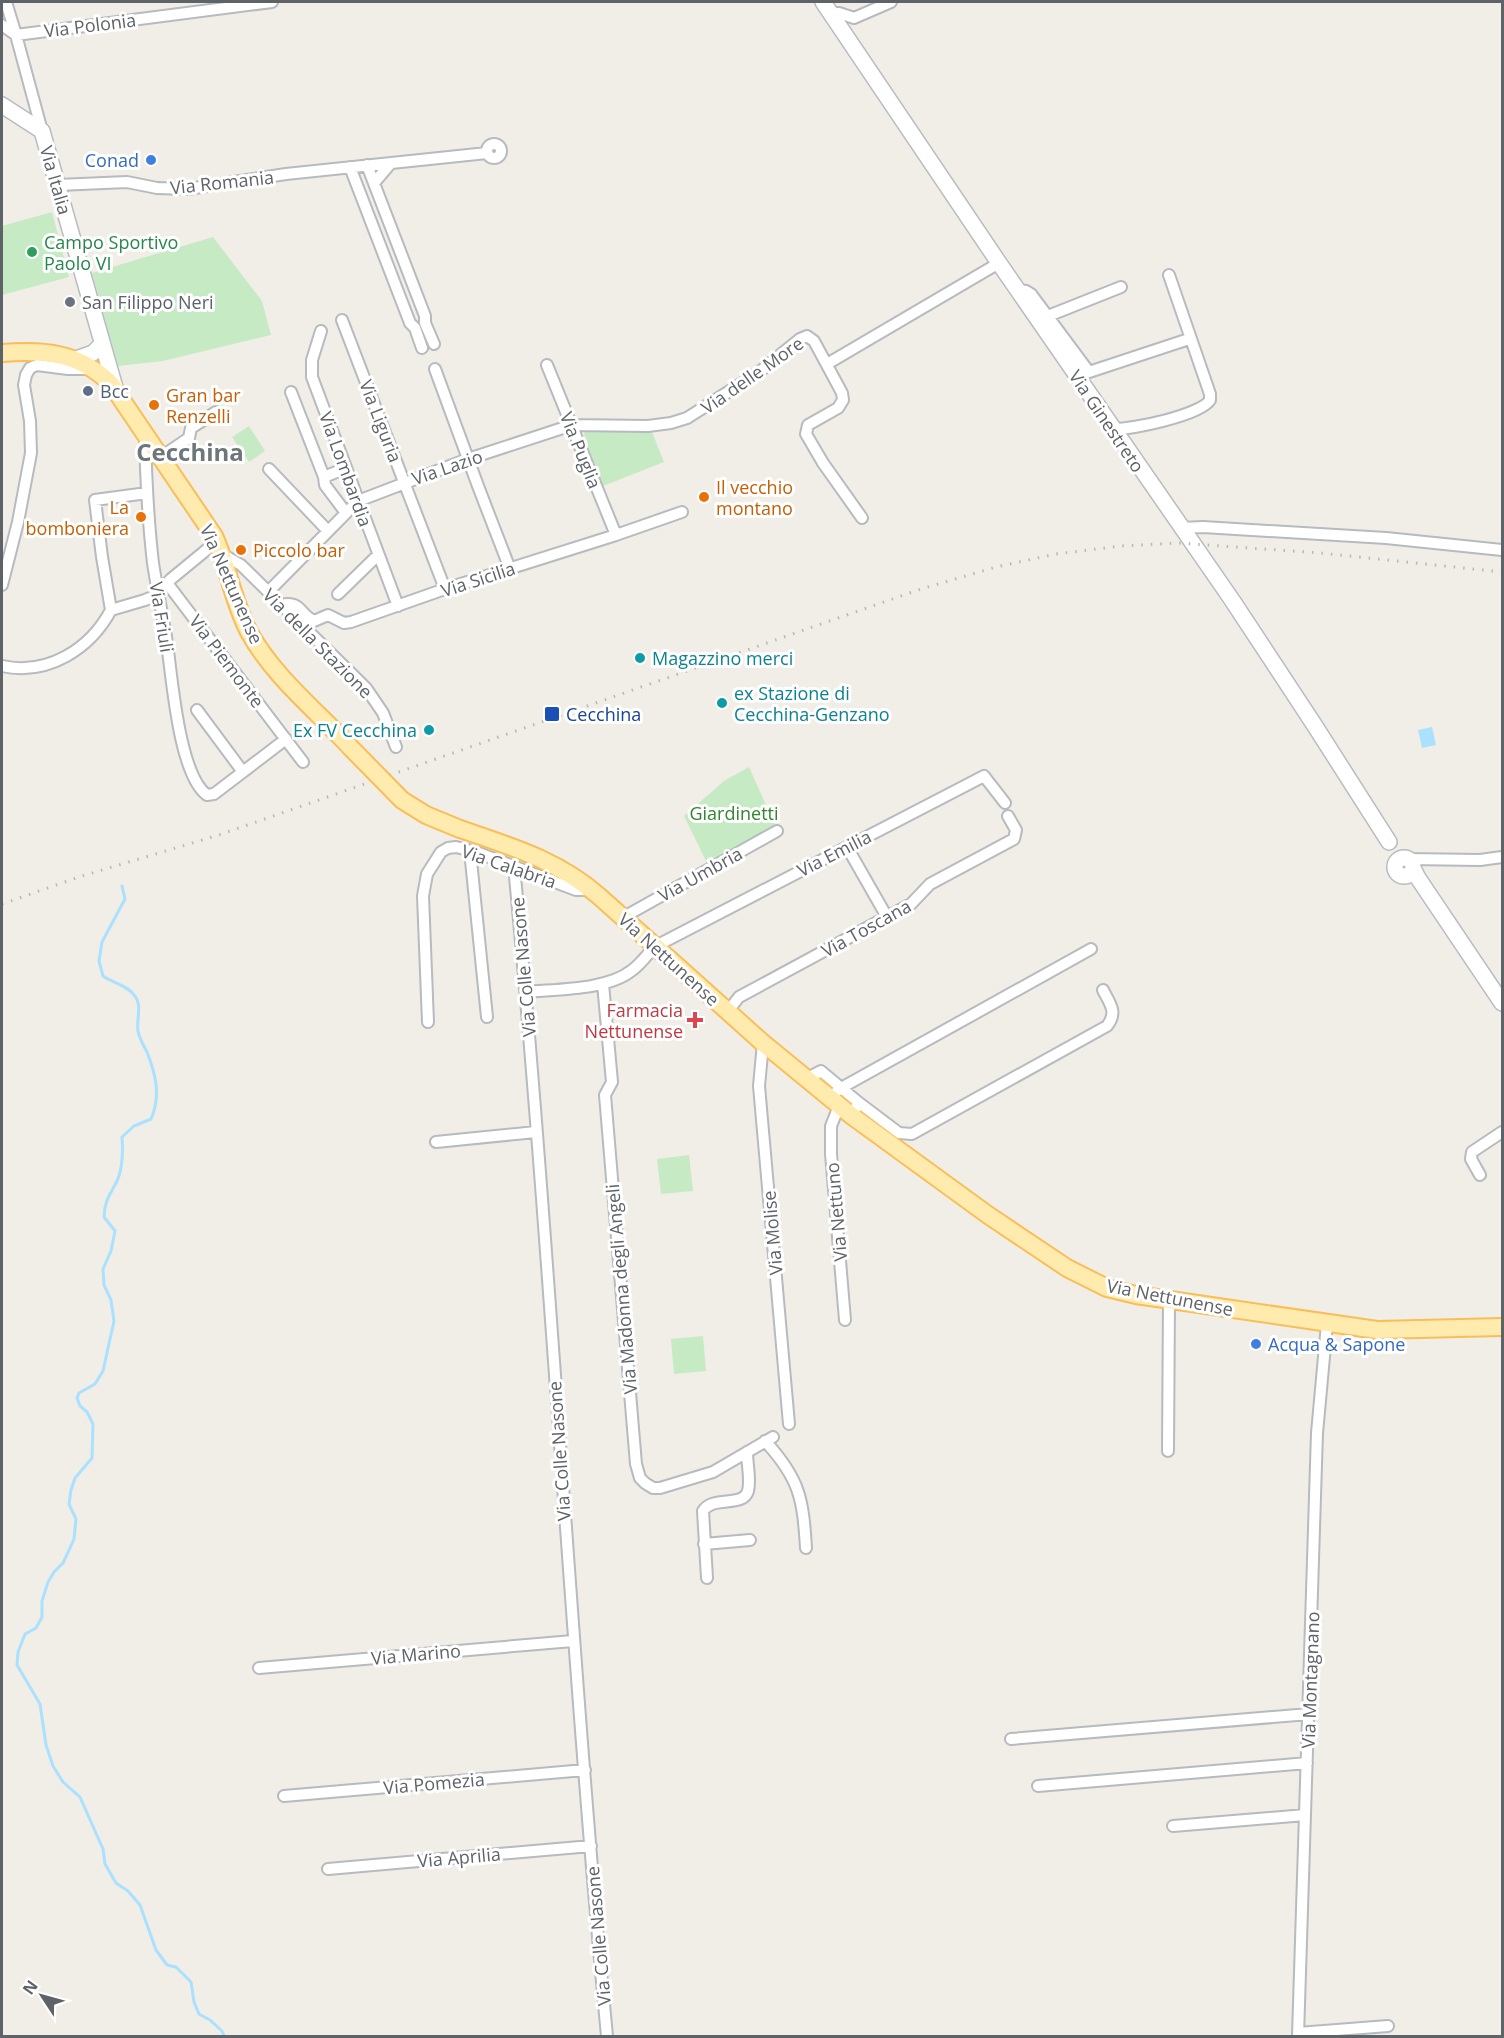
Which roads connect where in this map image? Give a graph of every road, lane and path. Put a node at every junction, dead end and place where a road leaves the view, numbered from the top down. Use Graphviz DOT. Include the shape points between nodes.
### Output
graph roads {
  1 [pos="6,2"];
  2 [pos="272,2"];
  3 [pos="891,2"];
  4 [pos="827,8"];
  5 [pos="2,25"];
  6 [pos="16,35"];
  7 [pos="2,105"];
  8 [pos="42,131"];
  9 [pos="487,153"];
  10 [pos="391,163"];
  11 [pos="367,165"];
  12 [pos="350,167"];
  13 [pos="374,183"];
  14 [pos="58,185"];
  15 [pos="999,263"];
  16 [pos="1169,275"];
  17 [pos="1121,287"];
  18 [pos="1018,290"];
  19 [pos="1048,316"];
  20 [pos="342,320"];
  21 [pos="321,331"];
  22 [pos="1186,340"];
  23 [pos="102,344"];
  24 [pos="434,344"];
  25 [pos="422,348"];
  26 [pos="2,352"];
  27 [pos="76,359"];
  28 [pos="827,364"];
  29 [pos="547,365"];
  30 [pos="94,369"];
  31 [pos="435,369"];
  32 [pos="116,391"];
  33 [pos="291,392"];
  34 [pos="216,412"];
  35 [pos="663,424"];
  36 [pos="572,425"];
  37 [pos="1112,429"];
  38 [pos="145,432"];
  39 [pos="161,457"];
  40 [pos="468,459"];
  41 [pos="346,468"];
  42 [pos="269,469"];
  43 [pos="324,477"];
  44 [pos="404,482"];
  45 [pos="147,493"];
  46 [pos="358,501"];
  47 [pos="682,512"];
  48 [pos="346,513"];
  49 [pos="862,518"];
  50 [pos="1181,528"];
  51 [pos="328,531"];
  52 [pos="616,535"];
  53 [pos="219,548"];
  54 [pos="1503,550"];
  55 [pos="378,555"];
  56 [pos="510,569"];
  57 [pos="167,583"];
  58 [pos="2,585"];
  59 [pos="445,589"];
  60 [pos="159,592"];
  61 [pos="268,592"];
  62 [pos="177,594"];
  63 [pos="338,594"];
  64 [pos="162,605"];
  65 [pos="281,605"];
  66 [pos="398,606"];
  67 [pos="111,610"];
  68 [pos="2,666"];
  69 [pos="197,710"];
  70 [pos="286,740"];
  71 [pos="396,747"];
  72 [pos="303,762"];
  73 [pos="243,772"];
  74 [pos="1005,803"];
  75 [pos="1008,816"];
  76 [pos="777,831"];
  77 [pos="847,847"];
  78 [pos="471,850"];
  79 [pos="1503,857"];
  80 [pos="514,866"];
  81 [pos="1408,868"];
  82 [pos="587,886"];
  83 [pos="887,917"];
  84 [pos="622,918"];
  85 [pos="654,947"];
  86 [pos="1091,949"];
  87 [pos="603,984"];
  88 [pos="1103,990"];
  89 [pos="526,992"];
  90 [pos="1503,1003"];
  91 [pos="728,1011"];
  92 [pos="487,1017"];
  93 [pos="428,1022"];
  94 [pos="763,1043"];
  95 [pos="844,1102"];
  96 [pos="536,1132"];
  97 [pos="1503,1132"];
  98 [pos="436,1142"];
  99 [pos="1480,1175"];
  100 [pos="1169,1300"];
  101 [pos="845,1320"];
  102 [pos="1327,1324"];
  103 [pos="1503,1327"];
  104 [pos="789,1424"];
  105 [pos="1168,1451"];
  106 [pos="747,1452"];
  107 [pos="750,1540"];
  108 [pos="704,1544"];
  109 [pos="806,1548"];
  110 [pos="707,1578"];
  111 [pos="573,1641"];
  112 [pos="259,1668"];
  113 [pos="1309,1714"];
  114 [pos="1011,1739"];
  115 [pos="1307,1762"];
  116 [pos="585,1770"];
  117 [pos="1038,1786"];
  118 [pos="284,1796"];
  119 [pos="1305,1815"];
  120 [pos="1173,1826"];
  121 [pos="591,1846"];
  122 [pos="328,1869"];
  123 [pos="1388,2026"];
  124 [pos="1298,2035"];
  125 [pos="607,2037"];
  1 -- 6 [label="street"];
  2 -- 6 [label="street, Via Polonia"];
  3 -- 4 [label="street" via="854,18"];
  4 -- 15 [label="street, Via Ginestreto"];
  5 -- 6 [label="street"];
  6 -- 8 [label="street"];
  7 -- 8 [label="street, Via Italia"];
  8 -- 14 [label="street, Via Italia"];
  9 -- 10 [label="street, Via Romania"];
  10 -- 11 [label="street, Via Romania"];
  10 -- 13 [label="street"];
  11 -- 12 [label="street, Via Romania"];
  11 -- 13 [label="street"];
  12 -- 14 [label="street, Via Romania" via="188,189 127,182"];
  12 -- 25 [label="street"];
  13 -- 24 [label="street"];
  14 -- 23 [label="street, Via Italia"];
  15 -- 18 [label="street, Via Ginestreto"];
  15 -- 28 [label="street, Via delle More"];
  16 -- 37 [label="street" via="1210,394 1209,402 1201,408 1130,429"];
  17 -- 19 [label="street"];
  18 -- 19 [label="street" via="1029,292"];
  18 -- 37 [label="street, Via Ginestreto"];
  19 -- 22 [label="street" via="1089,372"];
  20 -- 44 [label="street, Via Liguria"];
  21 -- 41 [label="street, Via Lombardia" via="311,374"];
  23 -- 27 [label="street" via="93,353"];
  23 -- 32 [label="street, Via Italia"];
  26 -- 27 [label="main road, Via Nettunense" via="40,352"];
  27 -- 30 [label="main road, Via Nettunense"];
  28 -- 35 [label="street, Via delle More" via="814,341 805,336 702,411"];
  28 -- 49 [label="street, Via delle More" via="843,395 843,403 805,430 826,469"];
  29 -- 36 [label="street, Via Puglia"];
  30 -- 32 [label="main road, Via Nettunense"];
  30 -- 58 [label="street" via="37,365 24,379 31,453"];
  31 -- 40 [label="street"];
  32 -- 38 [label="main road, Via Nettunense"];
  33 -- 43 [label="street"];
  34 -- 39 [label="street" via="191,428 189,438"];
  35 -- 36 [label="street, Via Lazio"];
  36 -- 40 [label="street, Via Lazio"];
  36 -- 52 [label="street, Via Puglia"];
  37 -- 50 [label="street, Via Ginestreto"];
  38 -- 39 [label="main road, Via Nettunense"];
  38 -- 45 [label="street, Via Friuli"];
  39 -- 53 [label="main road, Via Nettunense"];
  40 -- 44 [label="street, Via Lazio"];
  40 -- 56 [label="street"];
  41 -- 43 [label="street"];
  41 -- 46 [label="street, Via Lombardia"];
  42 -- 51 [label="street"];
  43 -- 48 [label="street" via="325,485"];
  44 -- 46 [label="street, Via Lazio"];
  44 -- 59 [label="street, Via Liguria"];
  45 -- 60 [label="street, Via Friuli"];
  45 -- 67 [label="street" via="95,500"];
  46 -- 48 [label="street, Via Lazio"];
  46 -- 55 [label="street, Via Lombardia"];
  47 -- 52 [label="street, Via Sicilia"];
  48 -- 51 [label="street, Via Lazio"];
  50 -- 54 [label="street" via="1386,538"];
  50 -- 81 [label="street, Via Ginestreto"];
  51 -- 61 [label="street, Via Lazio"];
  52 -- 56 [label="street, Via Sicilia"];
  53 -- 57 [label="street"];
  53 -- 61 [label="street, Via della Stazione"];
  53 -- 82 [label="main road, Via Nettunense, bridge" via="246,625 258,646 279,673 402,800 459,829 546,860"];
  55 -- 63 [label="street"];
  55 -- 66 [label="street, Via Lombardia"];
  56 -- 59 [label="street, Via Sicilia"];
  57 -- 60 [label="street"];
  57 -- 62 [label="street, Via Piemonte"];
  59 -- 66 [label="street, Via Sicilia"];
  60 -- 64 [label="street, Via Friuli"];
  60 -- 67 [label="street"];
  61 -- 65 [label="street, Via della Stazione"];
  62 -- 64 [label="street"];
  62 -- 70 [label="street, Via Piemonte"];
  64 -- 73 [label="street, Via Friuli" via="178,721 185,752 200,788 207,795 214,794"];
  65 -- 66 [label="street, Via Sicilia" via="295,604 314,621 328,615 344,623"];
  65 -- 71 [label="street, Via della Stazione" via="370,693 383,713"];
  67 -- 68 [label="street" via="91,638 64,658 36,667"];
  69 -- 73 [label="street"];
  70 -- 72 [label="street, Via Piemonte"];
  70 -- 73 [label="street"];
  74 -- 77 [label="street, Via Emilia" via="984,776"];
  75 -- 83 [label="street, Via Toscana" via="1016,830 1014,839 932,883 914,902"];
  76 -- 84 [label="street, Via Umbria"];
  77 -- 83 [label="street"];
  77 -- 85 [label="street, Via Emilia"];
  78 -- 80 [label="street, Via Calabria"];
  78 -- 92 [label="street"];
  78 -- 93 [label="street, Via Calabria" via="456,847 441,852 425,880"];
  79 -- 81 [label="street" via="1432,860"];
  80 -- 82 [label="street, Via Calabria" via="576,890"];
  80 -- 89 [label="street, Via Colle Nasone"];
  81 -- 90 [label="street, Via Ginestreto"];
  82 -- 84 [label="main road, Via Nettunense"];
  83 -- 91 [label="street, Via Toscana" via="739,998"];
  84 -- 85 [label="main road, Via Nettunense"];
  85 -- 87 [label="street" via="631,972"];
  85 -- 91 [label="main road, Via Nettunense"];
  86 -- 95 [label="street"];
  87 -- 89 [label="street"];
  87 -- 106 [label="street, Via Madonna degli Angeli" via="612,1082 605,1095 638,1471 647,1485 658,1488 706,1475"];
  88 -- 95 [label="street" via="1114,1010 1107,1026 912,1134 899,1133"];
  89 -- 96 [label="street, Via Colle Nasone"];
  91 -- 94 [label="main road, Via Nettunense"];
  94 -- 95 [label="main road, Via Nettunense" via="806,1079"];
  94 -- 104 [label="street, Via Molise" via="759,1092"];
  95 -- 100 [label="main road, Via Nettunense" via="988,1215 1072,1271 1113,1290"];
  95 -- 101 [label="street, Via Nettuno" via="831,1126 831,1154"];
  96 -- 98 [label="street"];
  96 -- 111 [label="street, Via Colle Nasone"];
  97 -- 99 [label="street" via="1471,1154"];
  100 -- 102 [label="main road, Via Nettunense"];
  100 -- 105 [label="street"];
  102 -- 103 [label="main road, Via Nettunense" via="1377,1330"];
  102 -- 113 [label="street, Via Montagnano" via="1317,1433"];
  106 -- 108 [label="street" via="747,1493 739,1499 705,1507"];
  106 -- 109 [label="street, Via Madonna degli Angeli" via="769,1439 786,1466 800,1493"];
  107 -- 108 [label="street"];
  108 -- 110 [label="street"];
  111 -- 112 [label="street, Via Marino"];
  111 -- 116 [label="street, Via Colle Nasone"];
  113 -- 114 [label="street"];
  113 -- 115 [label="street, Via Montagnano"];
  115 -- 117 [label="street"];
  115 -- 119 [label="street, Via Montagnano"];
  116 -- 118 [label="street, Via Pomezia"];
  116 -- 121 [label="street, Via Colle Nasone"];
  119 -- 120 [label="street"];
  119 -- 124 [label="street, Via Montagnano"];
  121 -- 122 [label="street, Via Aprilia"];
  121 -- 125 [label="street, Via Colle Nasone"];
  123 -- 124 [label="street"];
}
